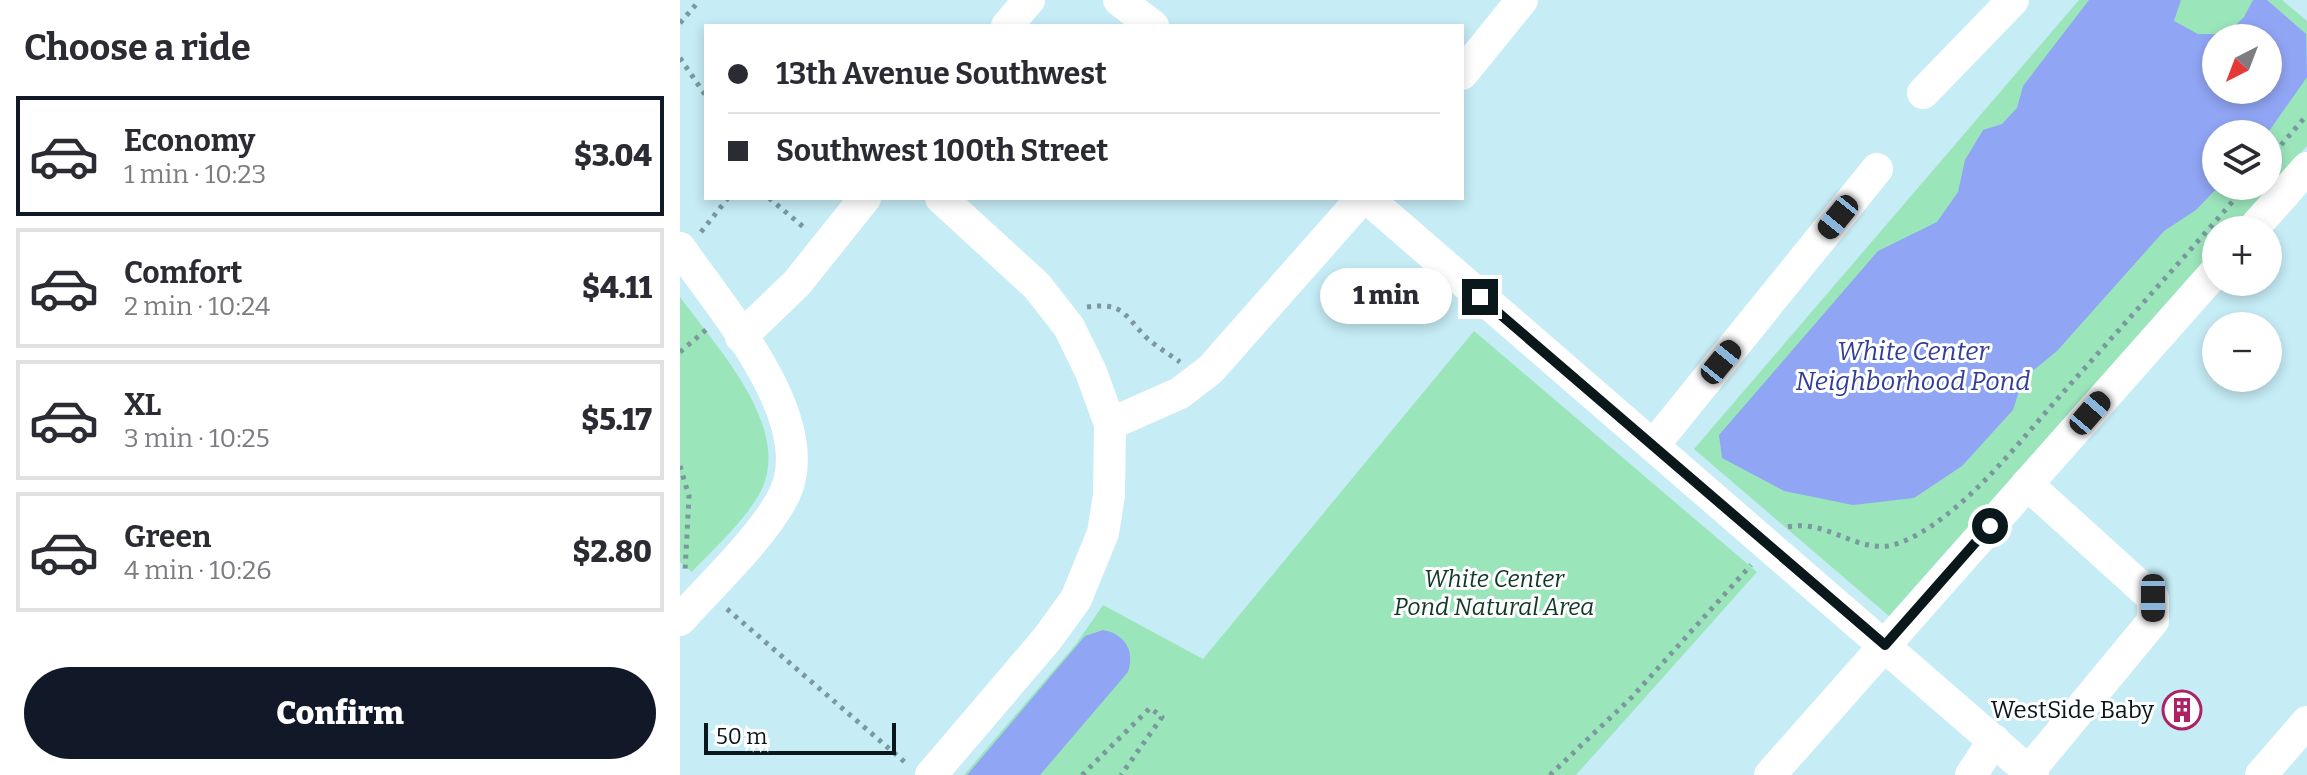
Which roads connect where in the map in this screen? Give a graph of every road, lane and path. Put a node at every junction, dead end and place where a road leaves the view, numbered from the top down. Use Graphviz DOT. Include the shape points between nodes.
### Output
graph roads {
  1 [pos="1029,0"];
  2 [pos="1119,0"];
  3 [pos="1150,0"];
  4 [pos="1522,0"];
  5 [pos="2013,0"];
  6 [pos="699,1"];
  7 [pos="680,23"];
  8 [pos="1009,24"];
  9 [pos="1150,24"];
  10 [pos="1170,24"];
  11 [pos="680,58"];
  12 [pos="1464,72"];
  13 [pos="704,93"];
  14 [pos="1923,93"];
  15 [pos="2307,115"];
  16 [pos="2282,144"];
  17 [pos="2307,168"];
  18 [pos="1877,169"];
  19 [pos="726,200"];
  20 [pos="771,200"];
  21 [pos="863,200"];
  22 [pos="943,200"];
  23 [pos="1362,200"];
  24 [pos="1366,200"];
  25 [pos="2234,200"];
  26 [pos="2264,216"];
  27 [pos="811,234"];
  28 [pos="686,243"];
  29 [pos="2202,287"];
  30 [pos="1082,307"];
  31 [pos="711,326"];
  32 [pos="741,337"];
  33 [pos="680,352"];
  34 [pos="1187,367"];
  35 [pos="1110,424"];
  36 [pos="1653,446"];
  37 [pos="680,466"];
  38 [pos="2027,484"];
  39 [pos="1780,532"];
  40 [pos="1752,563"];
  41 [pos="680,568"];
  42 [pos="736,616"];
  43 [pos="680,620"];
  44 [pos="1885,645"];
  45 [pos="2303,735"];
  46 [pos="1994,740"];
  47 [pos="922,772"];
  48 [pos="2031,773"];
  49 [pos="1082,775"];
  50 [pos="1121,775"];
  51 [pos="1550,775"];
  52 [pos="1770,775"];
  53 [pos="1971,775"];
  54 [pos="2261,775"];
  1 -- 8 [label="street"];
  2 -- 9 [label="street"];
  3 -- 10 [label="street"];
  4 -- 12 [label="street"];
  5 -- 14 [label="street"];
  6 -- 7 [label="path"];
  11 -- 13 [label="path"];
  15 -- 16 [label="path"];
  17 -- 26 [label="street"];
  18 -- 36 [label="street"];
  19 -- 28 [label="path"];
  20 -- 27 [label="path"];
  21 -- 32 [label="street" via="797,283"];
  22 -- 35 [label="street" via="1037,286 1069,327"];
  23 -- 35 [label="street" via="1211,369 1180,393"];
  24 -- 36 [label="street"];
  25 -- 39 [label="path" via="1984,480 1939,521 1887,546 1862,543 1818,526 1800,524"];
  28 -- 32 [label="street"];
  29 -- 38 [label="street"];
  30 -- 34 [label="path" via="1123,311 1148,339"];
  31 -- 33 [label="path"];
  32 -- 43 [label="street" via="762,367 789,432 786,490 772,515"];
  35 -- 47 [label="street" via="1103,533 1076,599 1047,639"];
  36 -- 44 [label="street"];
  37 -- 41 [label="path" via="689,514 685,572"];
  38 -- 44 [label="street"];
  38 -- 48 [label="street" via="2153,598 2153,621"];
  40 -- 51 [label="path" via="1632,697"];
  42 -- 47 [label="path"];
  44 -- 46 [label="street"];
  44 -- 52 [label="street"];
  45 -- 54 [label="street"];
  46 -- 48 [label="street"];
  46 -- 53 [label="street"];
  49 -- 50 [label="path" via="1150,708 1162,717"];
}
